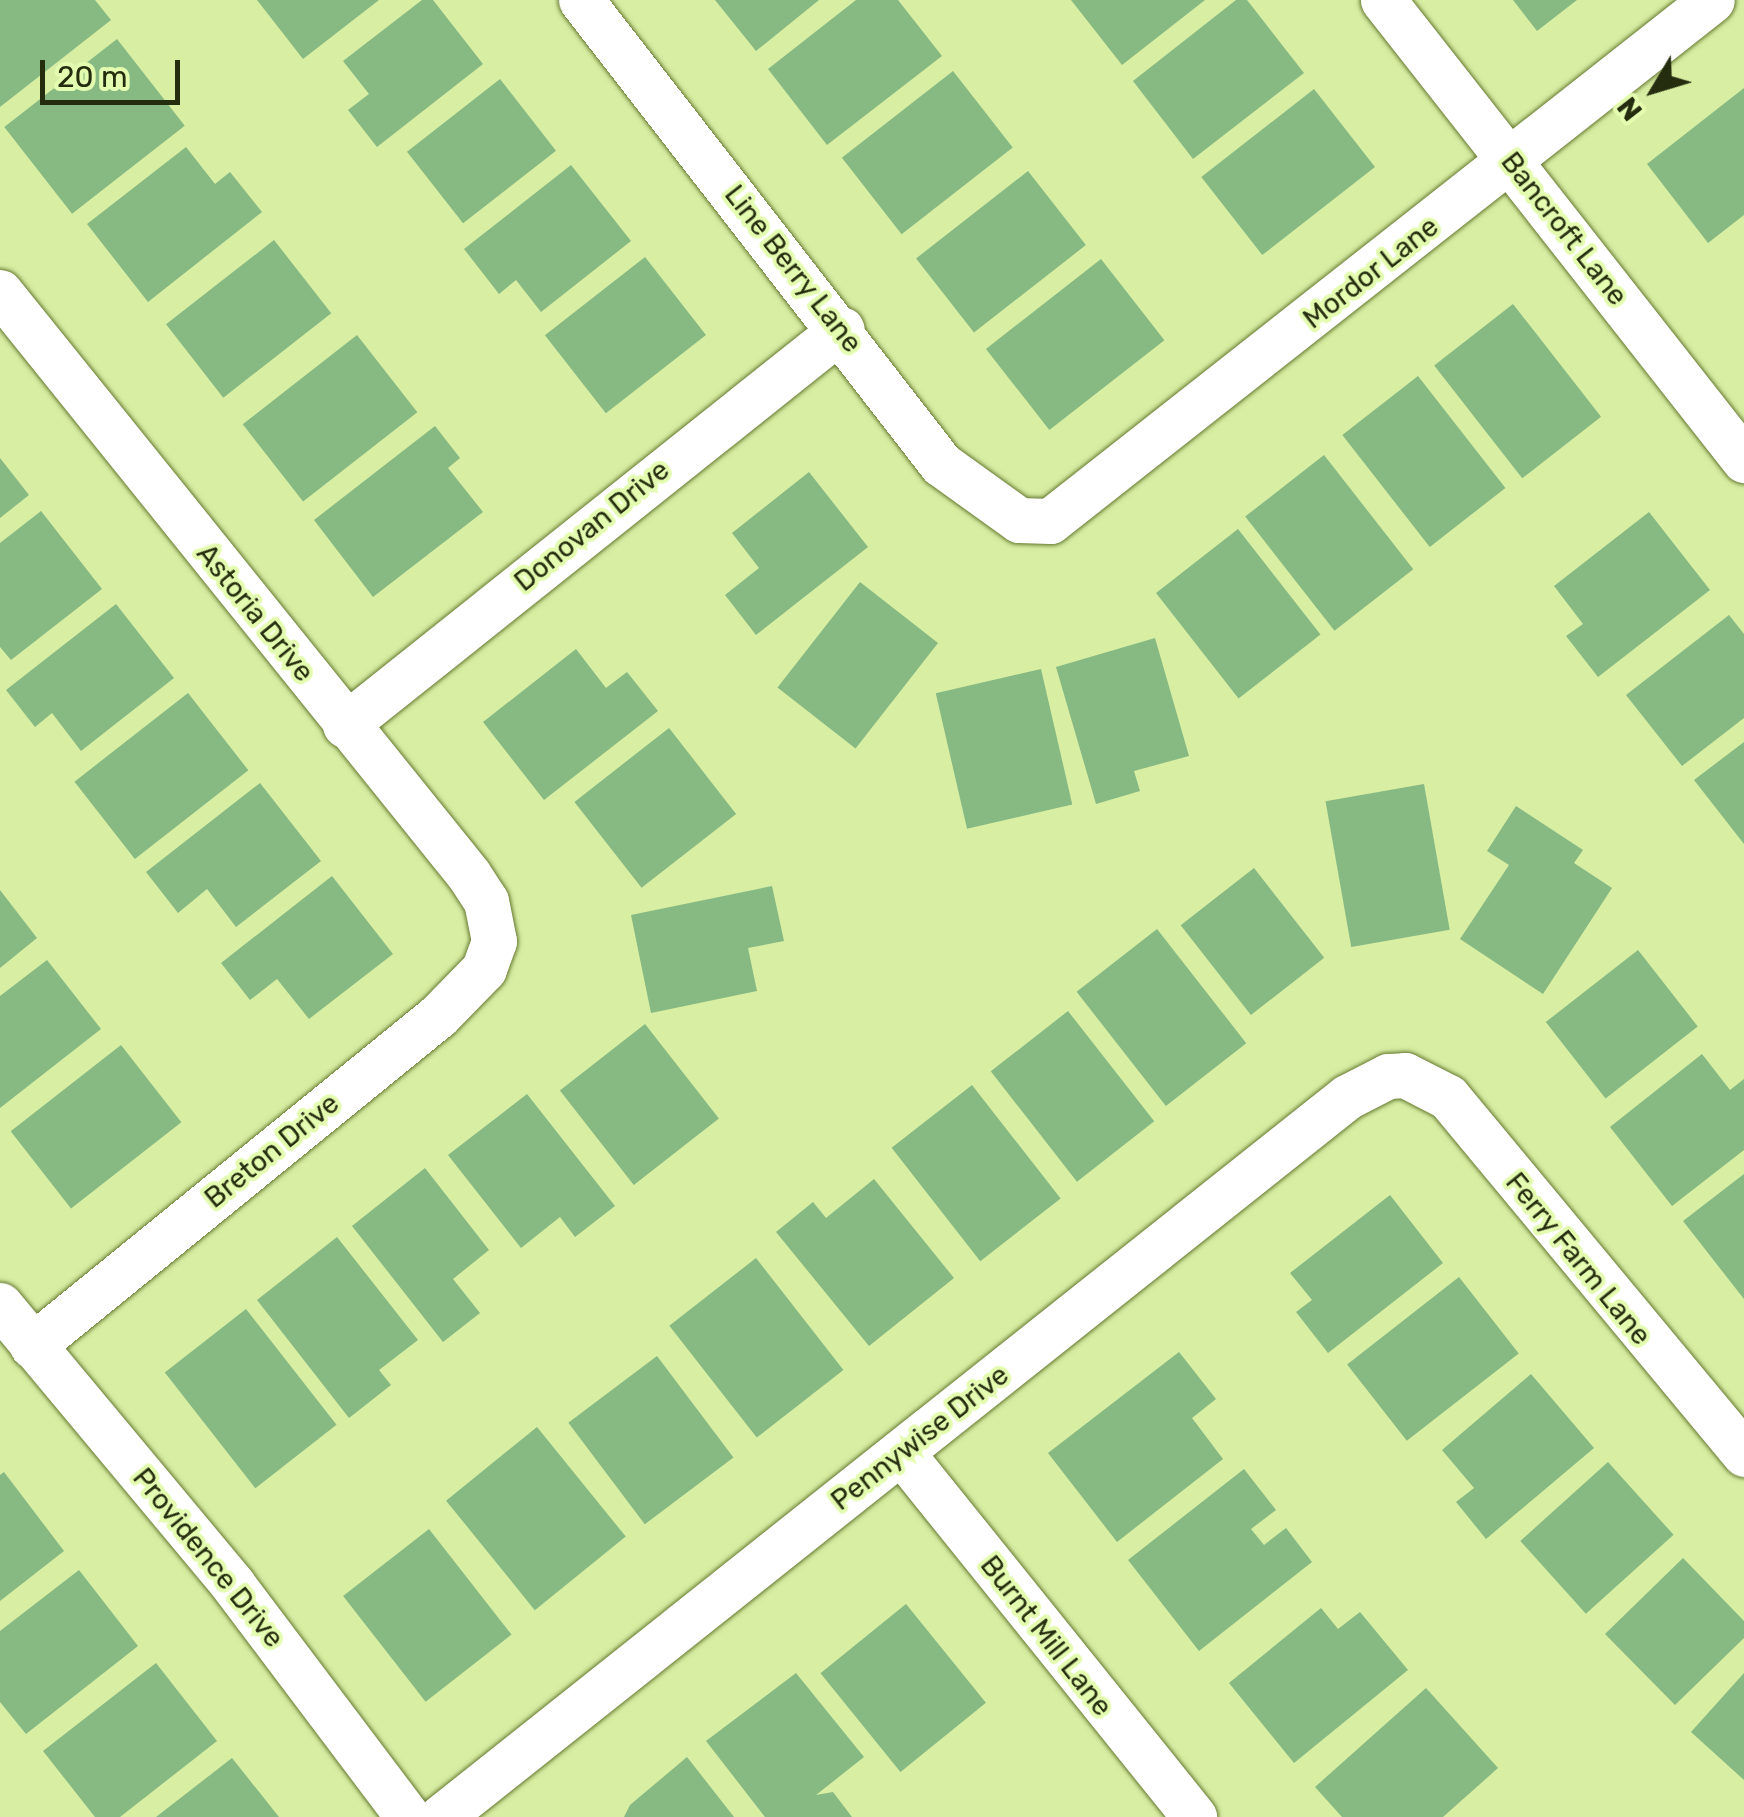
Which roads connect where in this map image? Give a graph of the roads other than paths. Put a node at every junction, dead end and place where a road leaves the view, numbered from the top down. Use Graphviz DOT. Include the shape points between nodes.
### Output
graph roads {
  1 [pos="581,0"];
  2 [pos="1383,0"];
  3 [pos="1712,0"];
  4 [pos="1512,162"];
  5 [pos="0,292"];
  6 [pos="842,329"];
  7 [pos="1744,460"];
  8 [pos="1020,520"];
  9 [pos="345,725"];
  10 [pos="494,941"];
  11 [pos="1405,1075"];
  12 [pos="0,1304"];
  13 [pos="32,1346"];
  14 [pos="902,1452"];
  15 [pos="1744,1454"];
  16 [pos="408,1817"];
  17 [pos="441,1817"];
  18 [pos="1194,1817"];
  1 -- 6 [label="street, Line Berry Lane"];
  2 -- 4 [label="street, Bancroft Lane"];
  3 -- 4 [label="street, Mordor Lane"];
  4 -- 7 [label="street, Bancroft Lane"];
  4 -- 8 [label="street, Mordor Lane" via="1085,500 1050,521"];
  5 -- 9 [label="street, Astoria Drive"];
  6 -- 8 [label="street, Line Berry Lane" via="941,464"];
  6 -- 9 [label="street, Donovan Drive"];
  9 -- 10 [label="street, Astoria Drive" via="469,874 486,902"];
  10 -- 13 [label="street, Breton Drive" via="484,969 438,1016"];
  11 -- 14 [label="street, Pennywise Drive" via="1347,1097"];
  11 -- 15 [label="street, Ferry Farm Lane" via="1448,1097"];
  12 -- 13 [label="street, Providence Drive"];
  13 -- 16 [label="street, Providence Drive" via="233,1585"];
  14 -- 17 [label="street, Pennywise Drive"];
  14 -- 18 [label="street, Burnt Mill Lane"];
}
